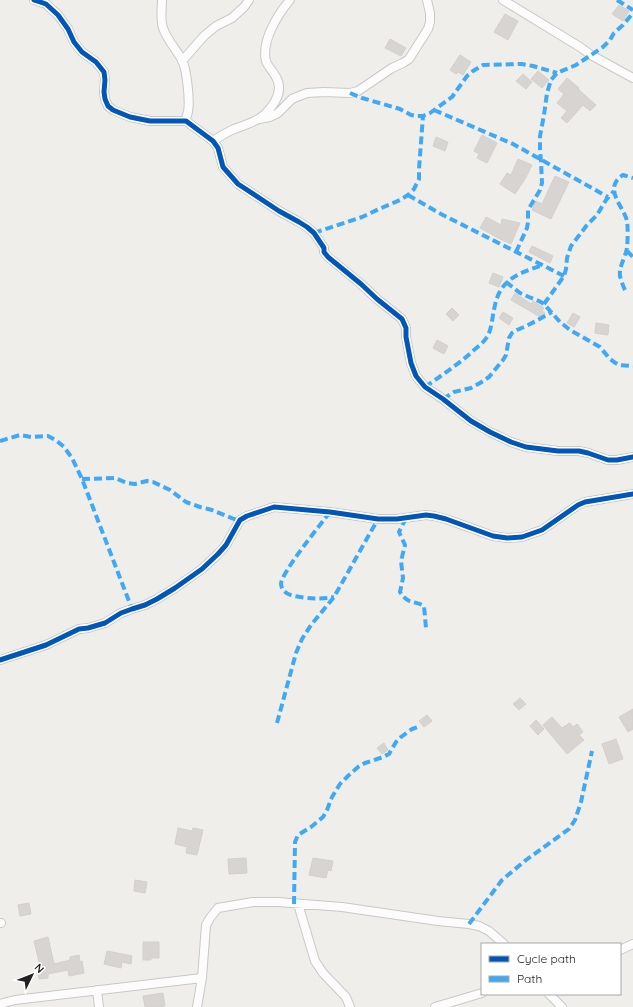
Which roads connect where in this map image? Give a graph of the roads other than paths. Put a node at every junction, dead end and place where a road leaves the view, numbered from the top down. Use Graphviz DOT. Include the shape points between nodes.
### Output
graph roads {
  1 [pos="34,0"];
  2 [pos="162,0"];
  3 [pos="249,0"];
  4 [pos="290,0"];
  5 [pos="427,0"];
  6 [pos="503,0"];
  7 [pos="182,61"];
  8 [pos="633,78"];
  9 [pos="259,119"];
  10 [pos="186,121"];
  11 [pos="213,141"];
  12 [pos="633,457"];
  13 [pos="633,494"];
  14 [pos="0,660"];
  15 [pos="298,904"];
  16 [pos="503,943"];
  17 [pos="633,944"];
  18 [pos="621,950"];
  19 [pos="202,978"];
  20 [pos="97,990"];
  21 [pos="481,993"];
  22 [pos="550,995"];
  23 [pos="0,1004"];
  24 [pos="99,1007"];
  25 [pos="198,1007"];
  26 [pos="350,1007"];
  27 [pos="435,1007"];
  28 [pos="562,1007"];
  1 -- 10 [label="street" via="46,4 58,15 82,52 96,62 104,72 105,99 113,110 150,121"];
  2 -- 7 [label="street" via="161,18 164,31"];
  3 -- 7 [label="street" via="232,18 204,36"];
  4 -- 9 [label="street" via="276,18 266,44 266,60 280,90 270,108"];
  5 -- 9 [label="street" via="430,13 428,29 403,64 392,68 358,92 303,95 292,99 278,113"];
  6 -- 8 [label="street"];
  7 -- 10 [label="street" via="188,93"];
  9 -- 11 [label="street"];
  10 -- 11 [label="street"];
  11 -- 12 [label="street" via="218,148 223,167 238,184 307,227 314,233 328,257 402,320 406,328 411,363 416,376 425,387 471,421 511,442 526,447 579,451 608,460"];
  13 -- 14 [label="street" via="585,502 542,530 522,537 507,538 434,516 397,520 378,519 274,507 240,520 218,554 202,569 157,599 121,613 105,623 79,629 46,646"];
  15 -- 16 [label="street" via="342,907 469,924 489,931"];
  15 -- 19 [label="street" via="253,902 218,908 206,925"];
  15 -- 26 [label="street" via="315,961 346,998"];
  17 -- 18 [label="street"];
  19 -- 20 [label="street"];
  19 -- 25 [label="street"];
  20 -- 23 [label="street"];
  20 -- 24 [label="street"];
  21 -- 27 [label="street"];
  22 -- 28 [label="street"];
}
